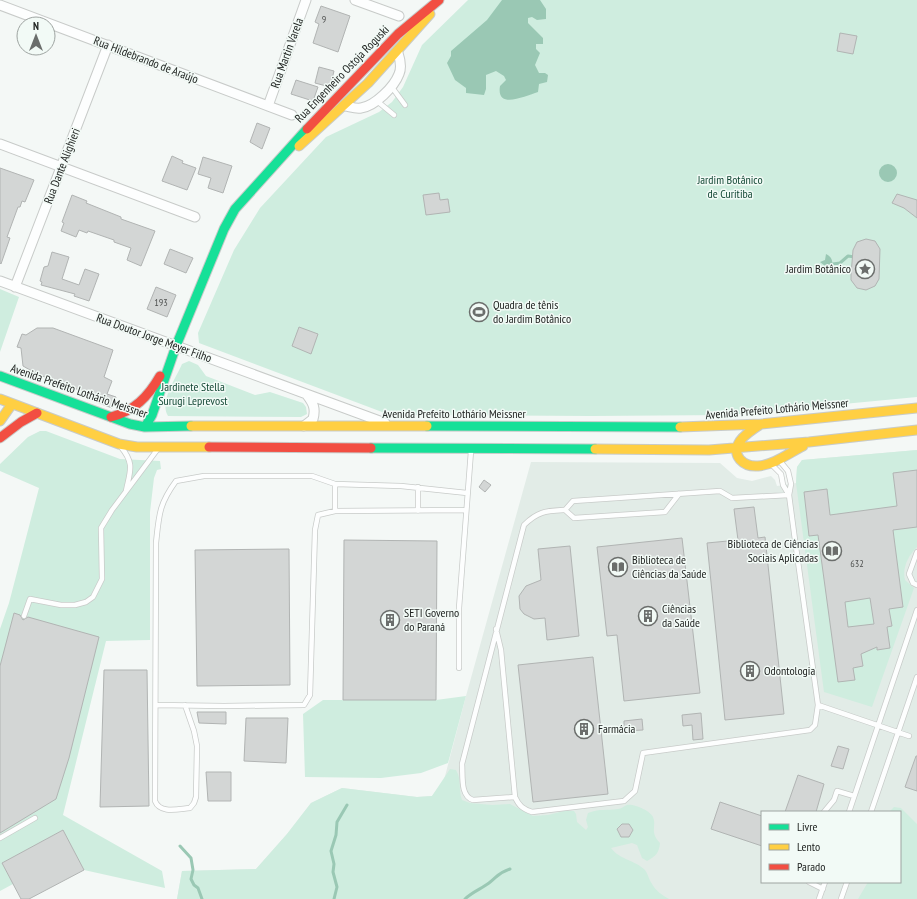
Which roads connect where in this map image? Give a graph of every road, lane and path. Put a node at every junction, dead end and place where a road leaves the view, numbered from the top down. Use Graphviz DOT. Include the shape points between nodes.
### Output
graph roads {
  1 [pos="306,0"];
  2 [pos="355,0"];
  3 [pos="440,0"];
  4 [pos="0,5"];
  5 [pos="399,16"];
  6 [pos="108,45"];
  7 [pos="385,48"];
  8 [pos="398,53"];
  9 [pos="391,86"];
  10 [pos="344,89"];
  11 [pos="377,101"];
  12 [pos="405,105"];
  13 [pos="268,106"];
  14 [pos="346,106"];
  15 [pos="292,115"];
  16 [pos="394,115"];
  17 [pos="0,144"];
  18 [pos="61,167"];
  19 [pos="268,172"];
  20 [pos="195,218"];
  21 [pos="0,281"];
  22 [pos="15,286"];
  23 [pos="176,346"];
  24 [pos="0,376"];
  25 [pos="47,393"];
  26 [pos="307,394"];
  27 [pos="0,399"];
  28 [pos="19,399"];
  29 [pos="917,408"];
  30 [pos="37,414"];
  31 [pos="111,417"];
  32 [pos="0,421"];
  33 [pos="761,424"];
  34 [pos="304,426"];
  35 [pos="394,426"];
  36 [pos="917,430"];
  37 [pos="140,433"];
  38 [pos="249,437"];
  39 [pos="0,438"];
  40 [pos="490,438"];
  41 [pos="809,442"];
  42 [pos="119,444"];
  43 [pos="159,448"];
  44 [pos="471,449"];
  45 [pos="737,449"];
  46 [pos="774,461"];
  47 [pos="335,484"];
  48 [pos="418,487"];
  49 [pos="126,492"];
  50 [pos="467,493"];
  51 [pos="679,494"];
  52 [pos="789,495"];
  53 [pos="466,510"];
  54 [pos="565,510"];
  55 [pos="335,511"];
  56 [pos="418,511"];
  57 [pos="917,552"];
  58 [pos="917,585"];
  59 [pos="917,610"];
  60 [pos="24,616"];
  61 [pos="496,629"];
  62 [pos="459,668"];
  63 [pos="917,677"];
  64 [pos="156,705"];
  65 [pos="185,705"];
  66 [pos="818,705"];
  67 [pos="878,726"];
  68 [pos="898,732"];
  69 [pos="909,736"];
  70 [pos="854,796"];
  71 [pos="515,797"];
  72 [pos="825,811"];
  73 [pos="849,811"];
  74 [pos="871,811"];
  75 [pos="36,818"];
  76 [pos="0,838"];
  77 [pos="811,883"];
  78 [pos="825,883"];
  79 [pos="847,883"];
  80 [pos="823,889"];
  81 [pos="819,899"];
  82 [pos="842,899"];
  1 -- 13 [label="street, Rua Martin Varela"];
  2 -- 5 [label="street"];
  3 -- 7 [label="main road, Rua Engenheiro Ostoja Roguski"];
  3 -- 8 [label="main road, Rua Engenheiro Ostoja Roguski"];
  4 -- 6 [label="street, Rua Hildebrando de Araújo"];
  6 -- 13 [label="street, Rua Hildebrando de Araújo"];
  6 -- 18 [label="street, Rua Dante Alighieri"];
  7 -- 8 [label="main road"];
  7 -- 10 [label="main road, Rua Engenheiro Ostoja Roguski"];
  8 -- 9 [label="street, Rua Engenheiro Ostoja Roguski" via="399,74"];
  8 -- 14 [label="main road, Rua Engenheiro Ostoja Roguski"];
  9 -- 11 [label="street, Rua Engenheiro Ostoja Roguski"];
  9 -- 12 [label="lane"];
  10 -- 14 [label="main road" via="343,101"];
  10 -- 19 [label="main road, Rua Engenheiro Ostoja Roguski"];
  11 -- 14 [label="street, Rua Engenheiro Ostoja Roguski" via="360,108"];
  11 -- 16 [label="lane"];
  13 -- 15 [label="street, Rua Hildebrando de Araújo"];
  14 -- 19 [label="main road, Rua Engenheiro Ostoja Roguski"];
  17 -- 18 [label="street"];
  18 -- 20 [label="street"];
  18 -- 22 [label="street, Rua Dante Alighieri"];
  19 -- 23 [label="main road, Rua Engenheiro Ostoja Roguski" via="243,198 229,219"];
  21 -- 22 [label="street, Rua Doutor Jorge Meyer Filho"];
  22 -- 23 [label="street, Rua Doutor Jorge Meyer Filho"];
  23 -- 26 [label="street, Rua Doutor Jorge Meyer Filho"];
  23 -- 31 [label="main road, Rua Engenheiro Ostoja Roguski" via="154,387 143,401 129,411"];
  23 -- 37 [label="main road, Rua Engenheiro Ostoja Roguski" via="152,415"];
  24 -- 25 [label="main road, Avenida Prefeito Lothário Meissner"];
  25 -- 28 [label="main road"];
  25 -- 31 [label="main road, Avenida Prefeito Lothário Meissner"];
  26 -- 34 [label="street" via="314,404 315,411 314,419"];
  26 -- 35 [label="street, Rua Doutor Jorge Meyer Filho"];
  27 -- 28 [label="main road, Avenida Prefeito Lothário Meissner"];
  28 -- 30 [label="main road, Avenida Prefeito Lothário Meissner"];
  28 -- 32 [label="main road"];
  29 -- 33 [label="main road, Avenida Prefeito Lothário Meissner"];
  30 -- 39 [label="main road"];
  30 -- 42 [label="main road, Avenida Prefeito Lothário Meissner"];
  31 -- 37 [label="main road, Avenida Prefeito Lothário Meissner"];
  33 -- 40 [label="main road, Avenida Prefeito Lothário Meissner"];
  33 -- 45 [label="main road" via="745,434"];
  34 -- 35 [label="main road, Avenida Prefeito Lothário Meissner"];
  34 -- 38 [label="main road, Avenida Prefeito Lothário Meissner"];
  35 -- 40 [label="main road, Avenida Prefeito Lothário Meissner"];
  36 -- 41 [label="main road, Avenida Prefeito Lothário Meissner"];
  37 -- 38 [label="main road, Avenida Prefeito Lothário Meissner"];
  37 -- 42 [label="main road"];
  38 -- 43 [label="main road, Avenida Prefeito Lothário Meissner"];
  38 -- 44 [label="main road, Avenida Prefeito Lothário Meissner"];
  40 -- 44 [label="main road, Avenida Prefeito Lothário Meissner"];
  40 -- 45 [label="main road, Avenida Prefeito Lothário Meissner" via="709,450"];
  41 -- 45 [label="main road, Avenida Prefeito Lothário Meissner"];
  41 -- 46 [label="main road"];
  42 -- 43 [label="main road, Avenida Prefeito Lothário Meissner"];
  42 -- 49 [label="lane" via="130,459"];
  43 -- 49 [label="lane"];
  44 -- 50 [label="lane"];
  45 -- 46 [label="main road" via="742,463 752,466"];
  46 -- 52 [label="lane"];
  46 -- 52 [label="lane" via="788,471 791,484"];
  47 -- 48 [label="lane"];
  47 -- 55 [label="lane"];
  47 -- 64 [label="lane" via="312,476 204,476 176,481 164,498 156,543"];
  48 -- 50 [label="lane"];
  48 -- 56 [label="lane"];
  49 -- 60 [label="lane" via="101,528 102,579 93,597 75,605 30,599"];
  50 -- 53 [label="lane"];
  51 -- 52 [label="lane" via="720,491 732,498"];
  51 -- 54 [label="lane" via="573,501"];
  51 -- 54 [label="lane" via="664,512 574,518"];
  52 -- 66 [label="lane"];
  53 -- 56 [label="lane"];
  53 -- 62 [label="lane" via="459,608"];
  54 -- 61 [label="lane" via="544,511 533,516 524,525"];
  55 -- 56 [label="lane"];
  55 -- 65 [label="lane" via="318,515 315,530 310,695 304,705"];
  57 -- 58 [label="lane" via="909,574 913,583"];
  59 -- 67 [label="lane"];
  61 -- 71 [label="lane" via="501,650"];
  61 -- 71 [label="lane" via="462,764 465,794 468,799 474,800"];
  63 -- 68 [label="lane"];
  64 -- 65 [label="lane"];
  64 -- 65 [label="lane" via="155,801 157,807 162,810 190,808 196,797 197,746"];
  66 -- 67 [label="lane"];
  66 -- 71 [label="lane" via="815,725 810,730 643,753 635,791 624,802 532,812 521,807"];
  67 -- 68 [label="lane"];
  67 -- 70 [label="lane"];
  68 -- 69 [label="lane"];
  68 -- 74 [label="lane"];
  70 -- 72 [label="lane" via="837,791 834,800"];
  70 -- 73 [label="lane"];
  75 -- 76 [label="lane"];
  77 -- 80 [label="lane"];
  78 -- 80 [label="lane"];
  79 -- 82 [label="lane"];
  80 -- 81 [label="lane"];
}
